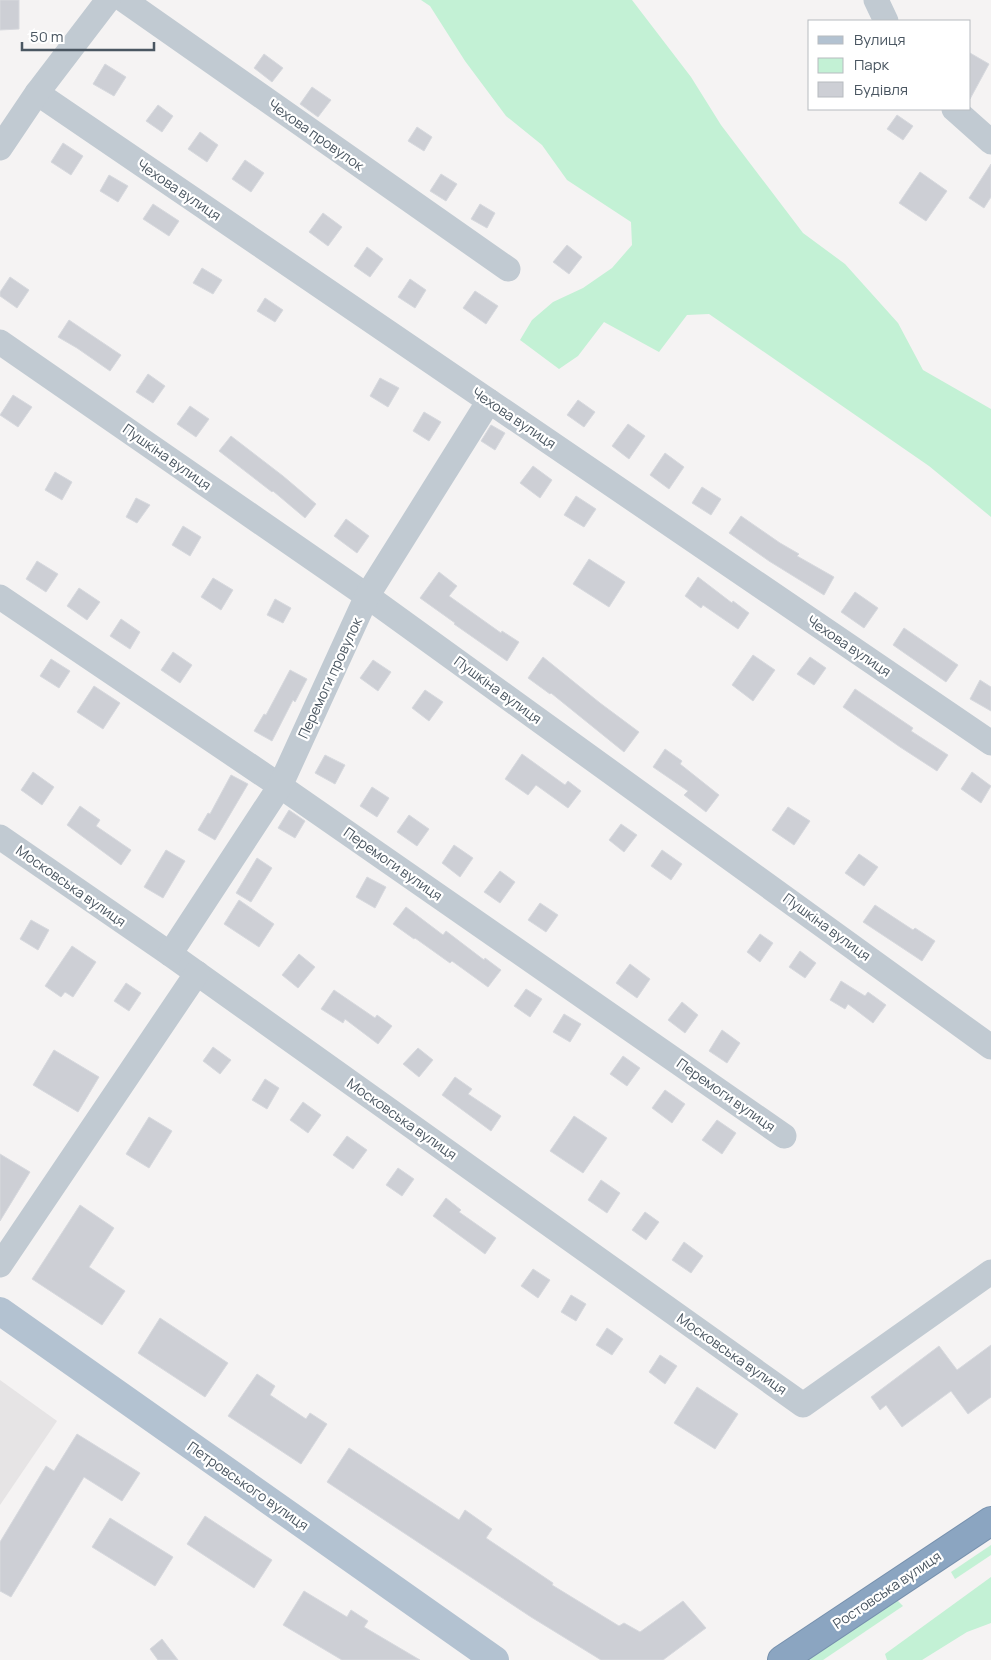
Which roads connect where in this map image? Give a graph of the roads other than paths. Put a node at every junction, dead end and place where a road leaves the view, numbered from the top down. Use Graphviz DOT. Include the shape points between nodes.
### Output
graph roads {
  1 [pos="108,0"];
  2 [pos="124,0"];
  3 [pos="876,0"];
  4 [pos="886,20"];
  5 [pos="37,93"];
  6 [pos="955,110"];
  7 [pos="991,142"];
  8 [pos="0,148"];
  9 [pos="508,269"];
  10 [pos="0,342"];
  11 [pos="489,401"];
  12 [pos="367,596"];
  13 [pos="0,597"];
  14 [pos="991,744"];
  15 [pos="280,786"];
  16 [pos="0,837"];
  17 [pos="170,954"];
  18 [pos="197,973"];
  19 [pos="989,1041"];
  20 [pos="784,1136"];
  21 [pos="0,1265"];
  22 [pos="991,1272"];
  23 [pos="0,1311"];
  24 [pos="991,1521"];
  25 [pos="495,1660"];
  26 [pos="782,1660"];
  1 -- 5 [label="street"];
  2 -- 9 [label="street, Чехова провулок"];
  3 -- 4 [label="street"];
  5 -- 8 [label="street"];
  5 -- 11 [label="street, Чехова вулиця"];
  6 -- 7 [label="street"];
  10 -- 12 [label="street, Пушкіна вулиця"];
  11 -- 12 [label="street, Перемоги провулок"];
  11 -- 14 [label="street, Чехова вулиця"];
  12 -- 15 [label="street, Перемоги провулок"];
  12 -- 19 [label="street, Пушкіна вулиця"];
  13 -- 15 [label="street, Перемоги вулиця"];
  15 -- 17 [label="street, Перемоги провулок"];
  15 -- 20 [label="street, Перемоги вулиця"];
  16 -- 17 [label="street, Московська вулиця"];
  17 -- 18 [label="street, Московська вулиця"];
  18 -- 21 [label="street"];
  18 -- 22 [label="street, Московська вулиця" via="803,1405"];
  23 -- 25 [label="main road, Петровського вулиця"];
  24 -- 26 [label="highway, Ростовська вулиця"];
}
